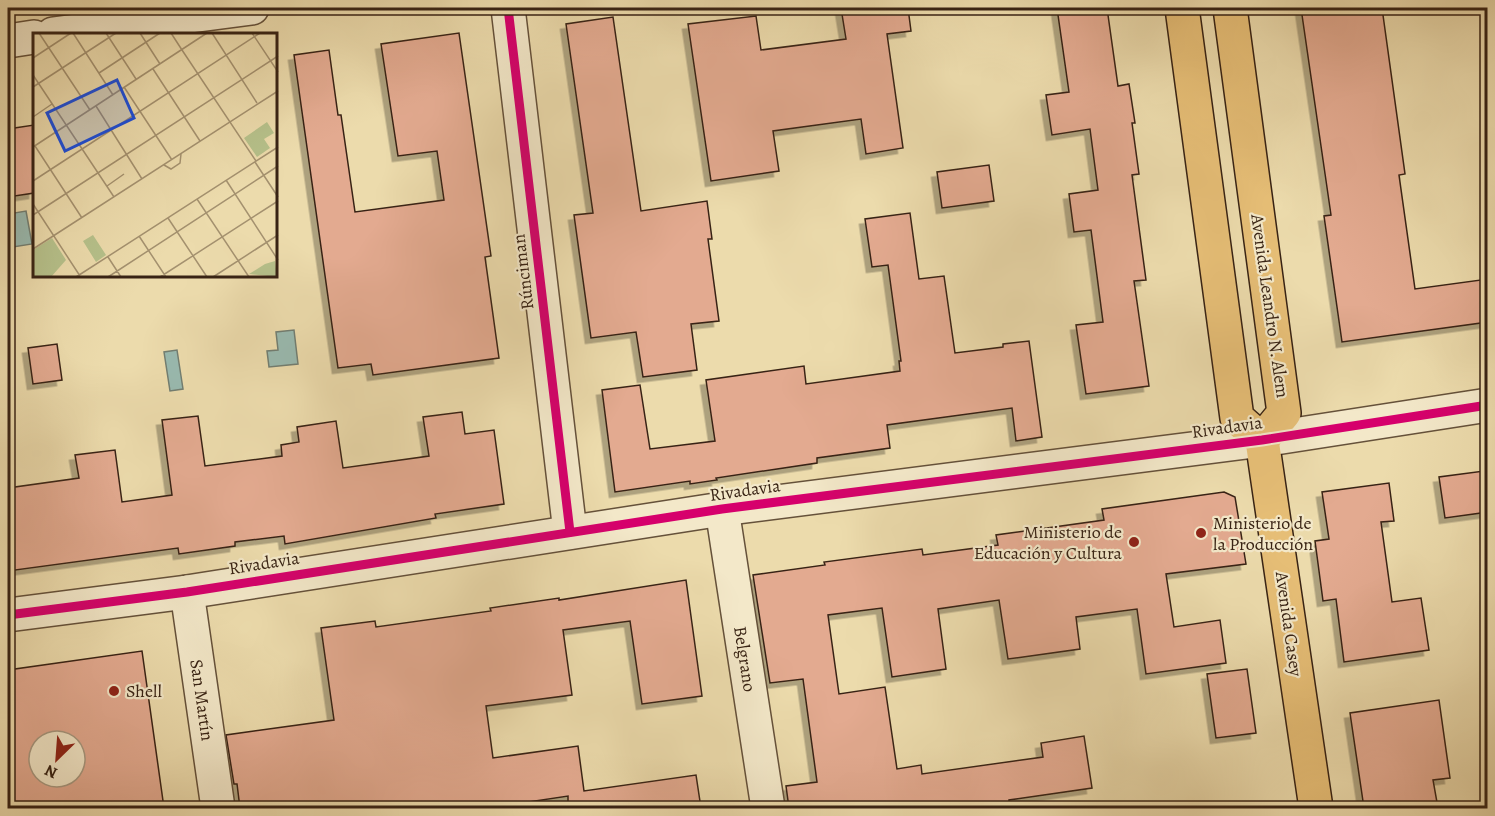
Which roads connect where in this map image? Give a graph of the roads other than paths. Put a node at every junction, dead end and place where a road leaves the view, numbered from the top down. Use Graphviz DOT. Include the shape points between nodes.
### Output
graph roads {
  1 [pos="252,8"];
  2 [pos="508,8"];
  3 [pos="1182,8"];
  4 [pos="1230,8"];
  5 [pos="61,33"];
  6 [pos="33,37"];
  7 [pos="8,41"];
  8 [pos="1488,405"];
  9 [pos="1262,440"];
  10 [pos="722,509"];
  11 [pos="570,532"];
  12 [pos="186,592"];
  13 [pos="8,615"];
  14 [pos="218,808"];
  15 [pos="768,808"];
  16 [pos="1316,808"];
  1 -- 5 [label="street"];
  2 -- 11 [label="street, Rúnciman"];
  3 -- 9 [label="main road" via="1237,418"];
  4 -- 9 [label="main road, Avenida Leandro N. Alem" via="1284,413"];
  6 -- 7 [label="street"];
  8 -- 9 [label="street, Rivadavia"];
  9 -- 10 [label="street, Rivadavia"];
  9 -- 16 [label="main road, Avenida Casey"];
  10 -- 11 [label="street, Rivadavia"];
  10 -- 15 [label="street, Belgrano"];
  11 -- 12 [label="street, Rivadavia"];
  12 -- 13 [label="street, Rivadavia"];
  12 -- 14 [label="street, San Martín"];
}
